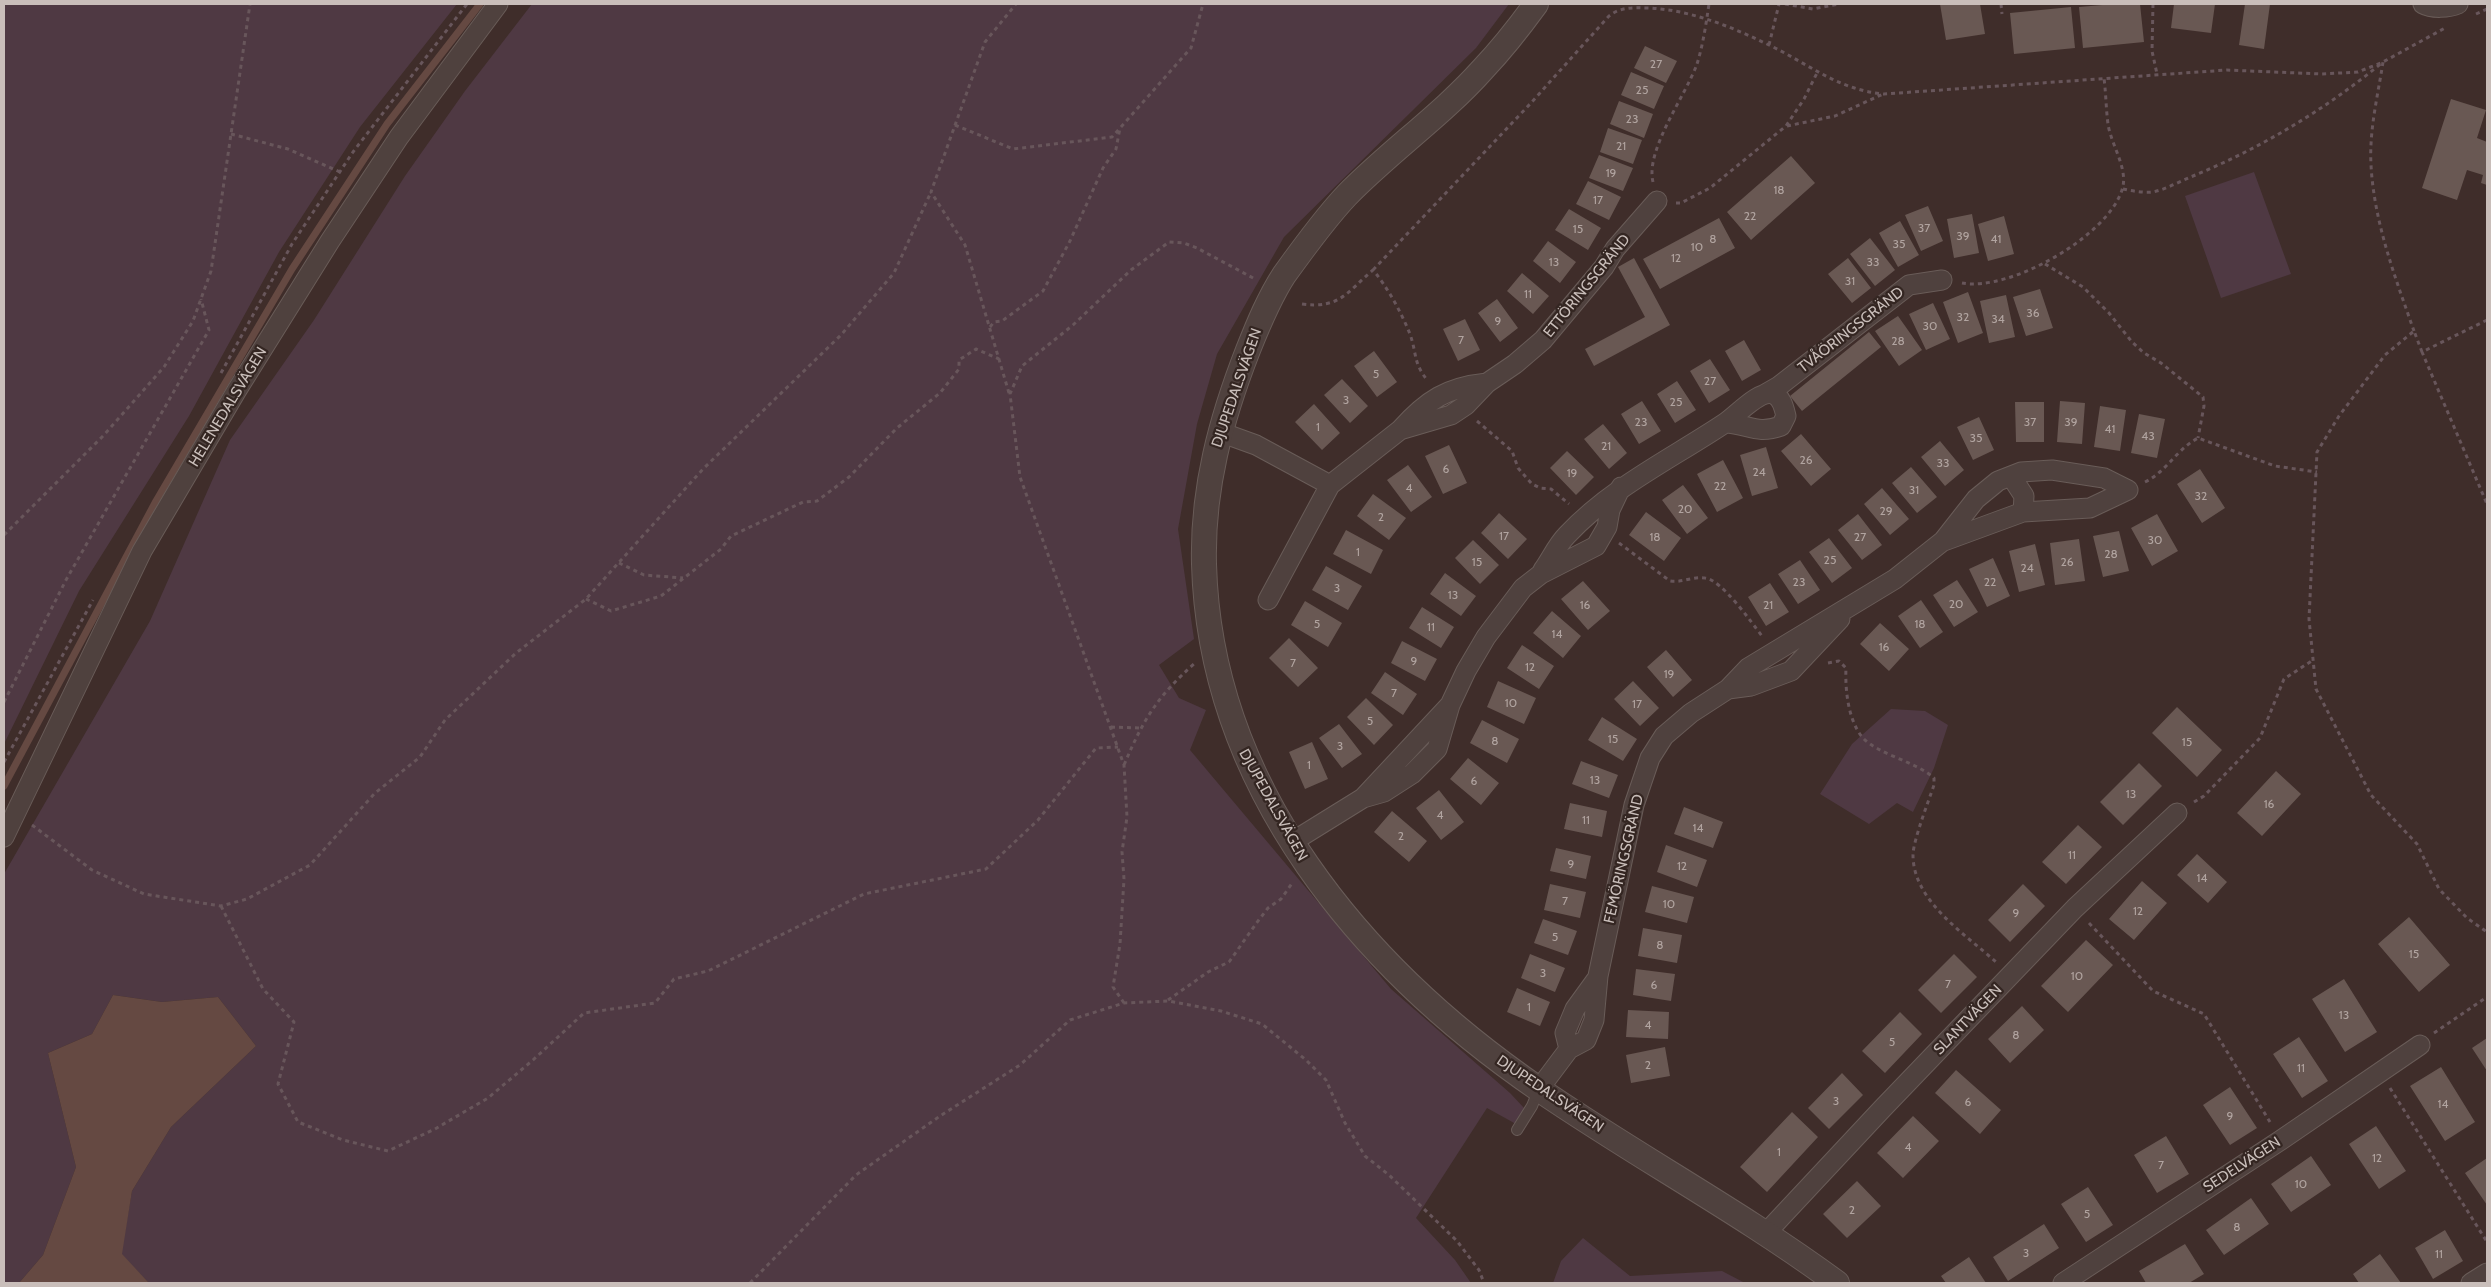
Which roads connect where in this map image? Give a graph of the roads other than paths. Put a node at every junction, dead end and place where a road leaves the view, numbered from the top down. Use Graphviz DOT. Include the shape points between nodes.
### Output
graph roads {
  1 [pos="498,4"];
  2 [pos="1536,4"];
  3 [pos="2423,4"];
  4 [pos="2464,10"];
  5 [pos="1657,201"];
  6 [pos="1942,280"];
  7 [pos="1487,382"];
  8 [pos="1765,394"];
  9 [pos="1725,423"];
  10 [pos="1400,430"];
  11 [pos="1220,432"];
  12 [pos="2011,476"];
  13 [pos="1330,485"];
  14 [pos="1621,487"];
  15 [pos="2023,512"];
  16 [pos="1943,541"];
  17 [pos="1541,574"];
  18 [pos="1268,600"];
  19 [pos="1851,607"];
  20 [pos="1728,689"];
  21 [pos="2177,813"];
  22 [pos="4,837"];
  23 [pos="1292,842"];
  24 [pos="2420,1045"];
  25 [pos="1539,1089"];
  26 [pos="1516,1130"];
  27 [pos="1766,1233"];
  28 [pos="2487,1273"];
  29 [pos="1837,1283"];
  30 [pos="2064,1283"];
  31 [pos="2471,1283"];
  1 -- 22 [label="street, HELENEDALSVÄGEN" via="399,137 237,390 142,551"];
  2 -- 11 [label="street, DJUPEDALSVÄGEN" via="1482,71 1346,197 1283,277 1259,321"];
  3 -- 4 [label="street"];
  5 -- 7 [label="street, ETTÖRINGSGRÄND" via="1543,340"];
  6 -- 8 [label="street, TVÅÖRINGSGRÄND" via="1909,286"];
  7 -- 10 [label="street, ETTÖRINGSGRÄND" via="1451,414"];
  7 -- 10 [label="street, ETTÖRINGSGRÄND" via="1442,394 1416,412"];
  8 -- 9 [label="street, TVÅÖRINGSGRÄND"];
  8 -- 9 [label="street" via="1774,394 1782,401 1786,416 1781,426 1767,431"];
  9 -- 14 [label="street, TVÅÖRINGSGRÄND"];
  10 -- 13 [label="street, ETTÖRINGSGRÄND"];
  11 -- 13 [label="street" via="1256,445"];
  11 -- 23 [label="street, DJUPEDALSVÄGEN" via="1212,464 1204,547 1205,587 1214,656 1236,734 1258,784"];
  12 -- 15 [label="street" via="2024,496"];
  12 -- 15 [label="street, FEMÖRINGSGRÄND" via="2021,472 2052,470 2104,478 2128,490 2090,508"];
  12 -- 16 [label="street, FEMÖRINGSGRÄND" via="1976,499"];
  13 -- 18 [label="street"];
  14 -- 17 [label="street, TVÅÖRINGSGRÄND" via="1565,537"];
  14 -- 17 [label="street, TVÅÖRINGSGRÄND" via="1596,546"];
  15 -- 16 [label="street, FEMÖRINGSGRÄND"];
  16 -- 19 [label="street, FEMÖRINGSGRÄND"];
  17 -- 23 [label="street, TVÅÖRINGSGRÄND" via="1523,588 1486,637 1450,705 1363,798"];
  19 -- 20 [label="street, FEMÖRINGSGRÄND" via="1775,650 1748,668"];
  19 -- 20 [label="street, FEMÖRINGSGRÄND" via="1791,671 1759,683"];
  20 -- 25 [label="street, FEMÖRINGSGRÄND" via="1684,718 1664,736 1650,758 1634,805 1598,976 1575,1009 1565,1033 1569,1049"];
  21 -- 27 [label="street, SLANTVÄGEN" via="2075,908"];
  23 -- 25 [label="street, DJUPEDALSVÄGEN" via="1308,868 1366,939 1406,981 1472,1039"];
  24 -- 30 [label="street, SEDELVÄGEN"];
  25 -- 26 [label="lane"];
  25 -- 27 [label="street, DJUPEDALSVÄGEN"];
  27 -- 29 [label="street, DJUPEDALSVÄGEN"];
  28 -- 31 [label="street"];
}
